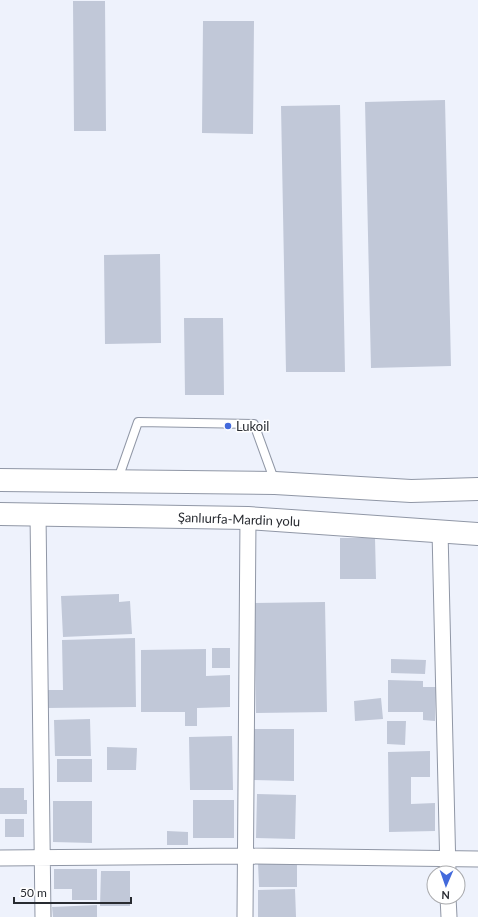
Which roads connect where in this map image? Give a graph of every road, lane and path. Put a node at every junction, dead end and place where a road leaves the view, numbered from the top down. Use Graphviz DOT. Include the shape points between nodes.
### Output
graph roads {
  1 [pos="0,480"];
  2 [pos="117,481"];
  3 [pos="275,483"];
  4 [pos="478,489"];
  5 [pos="0,514"];
  6 [pos="38,514"];
  7 [pos="248,518"];
  8 [pos="440,531"];
  9 [pos="478,534"];
  10 [pos="245,856"];
  11 [pos="0,858"];
  12 [pos="42,858"];
  13 [pos="448,858"];
  14 [pos="478,859"];
  15 [pos="448,865"];
  16 [pos="448,905"];
  17 [pos="43,917"];
  18 [pos="245,917"];
  19 [pos="449,917"];
  1 -- 2 [label="highway"];
  2 -- 3 [label="highway"];
  2 -- 3 [label="lane" via="138,422 254,424"];
  3 -- 4 [label="highway" via="411,491"];
  5 -- 6 [label="highway, Şanlıurfa-Mardin yolu"];
  6 -- 7 [label="highway, Şanlıurfa-Mardin yolu"];
  6 -- 12 [label="street"];
  7 -- 8 [label="highway, Şanlıurfa-Mardin yolu"];
  7 -- 10 [label="street"];
  8 -- 9 [label="highway, Şanlıurfa-Mardin yolu"];
  8 -- 13 [label="street"];
  10 -- 12 [label="street"];
  10 -- 13 [label="street"];
  10 -- 18 [label="street"];
  11 -- 12 [label="street"];
  12 -- 17 [label="street"];
  13 -- 14 [label="street"];
  13 -- 15 [label="street"];
  16 -- 19 [label="street"];
}
